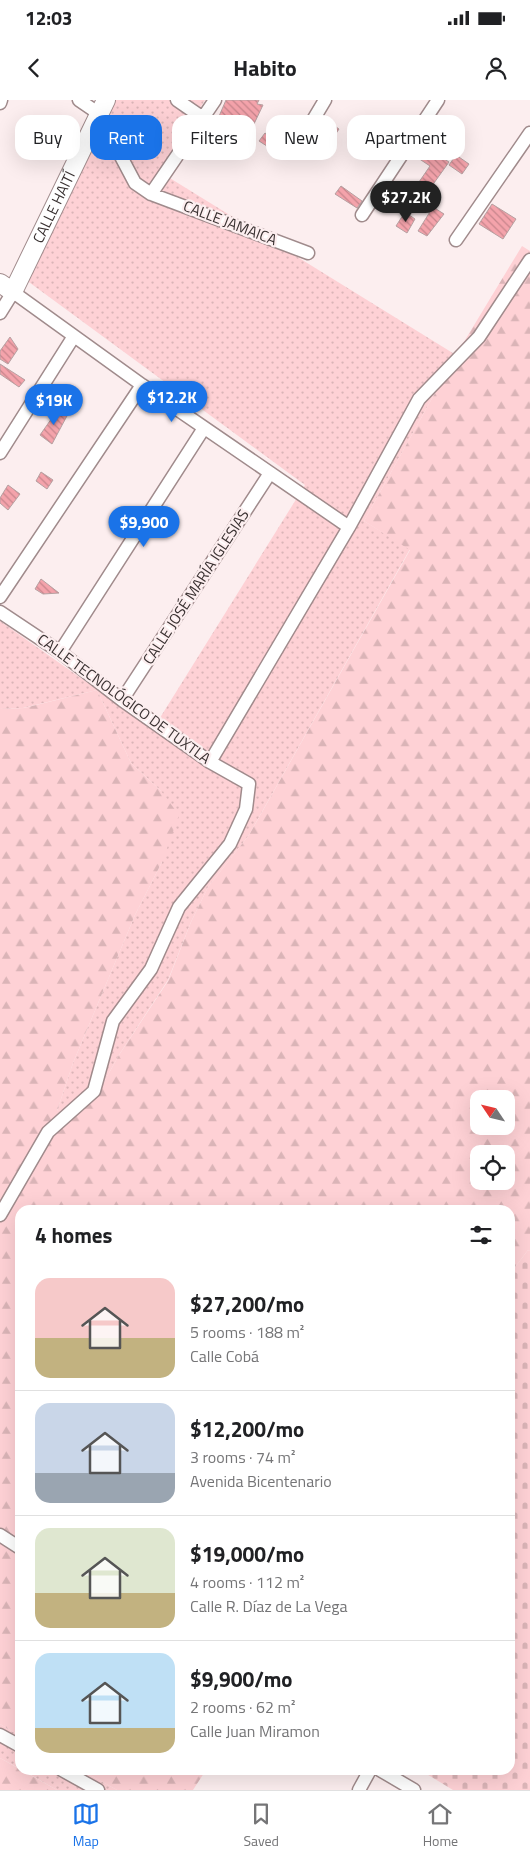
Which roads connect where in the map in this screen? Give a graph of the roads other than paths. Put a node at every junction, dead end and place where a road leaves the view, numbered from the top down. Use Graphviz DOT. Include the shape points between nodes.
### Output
graph roads {
  1 [pos="78,100"];
  2 [pos="177,100"];
  3 [pos="215,100"];
  4 [pos="325,100"];
  5 [pos="438,100"];
  6 [pos="102,107"];
  7 [pos="199,115"];
  8 [pos="205,115"];
  9 [pos="316,115"];
  10 [pos="530,133"];
  11 [pos="174,160"];
  12 [pos="151,194"];
  13 [pos="362,215"];
  14 [pos="456,240"];
  15 [pos="308,253"];
  16 [pos="530,260"];
  17 [pos="7,288"];
  18 [pos="0,313"];
  19 [pos="74,336"];
  20 [pos="142,385"];
  21 [pos="204,428"];
  22 [pos="0,453"];
  23 [pos="270,473"];
  24 [pos="350,527"];
  25 [pos="0,596"];
  26 [pos="0,612"];
  27 [pos="60,652"];
  28 [pos="122,700"];
  29 [pos="210,762"];
  30 [pos="0,1215"];
  31 [pos="0,1535"];
  32 [pos="15,1545"];
  33 [pos="0,1735"];
  34 [pos="15,1743"];
  35 [pos="71,1775"];
  36 [pos="367,1775"];
  37 [pos="388,1775"];
  38 [pos="98,1790"];
  39 [pos="358,1790"];
  40 [pos="414,1790"];
  1 -- 6 [label="street"];
  2 -- 7 [label="street"];
  3 -- 8 [label="street"];
  4 -- 9 [label="street"];
  5 -- 13 [label="street"];
  6 -- 12 [label="street, CALLE JAMAICA" via="135,182"];
  6 -- 17 [label="street, CALLE HAITÍ"];
  10 -- 14 [label="street"];
  11 -- 12 [label="street"];
  12 -- 15 [label="street, CALLE JAMAICA"];
  16 -- 24 [label="street" via="479,336 419,399"];
  17 -- 18 [label="street, CALLE HAITÍ"];
  17 -- 19 [label="street"];
  19 -- 20 [label="street"];
  19 -- 22 [label="street"];
  20 -- 21 [label="street"];
  20 -- 25 [label="street"];
  21 -- 23 [label="street"];
  21 -- 27 [label="street"];
  23 -- 24 [label="street"];
  23 -- 28 [label="street, CALLE JOSÉ MARÍA IGLESIAS"];
  24 -- 29 [label="street"];
  26 -- 27 [label="street, CALLE TECNOLÓGICO DE TUXTLA"];
  27 -- 28 [label="street, CALLE TECNOLÓGICO DE TUXTLA"];
  28 -- 29 [label="street, CALLE TECNOLÓGICO DE TUXTLA"];
  29 -- 30 [label="street, CALLE TECNOLÓGICO DE TUXTLA" via="249,784 246,809 230,844 179,907 151,968 113,1021 94,1091 48,1132"];
  31 -- 32 [label="street"];
  33 -- 34 [label="street"];
  35 -- 38 [label="street"];
  36 -- 39 [label="street"];
  37 -- 40 [label="street"];
}
